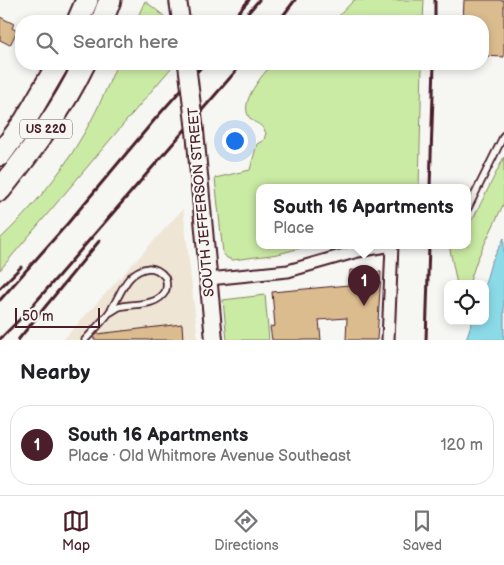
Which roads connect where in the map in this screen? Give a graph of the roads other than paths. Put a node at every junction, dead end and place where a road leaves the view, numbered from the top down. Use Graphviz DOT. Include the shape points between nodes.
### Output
graph roads {
  1 [pos="87,0"];
  2 [pos="110,0"];
  3 [pos="178,0"];
  4 [pos="81,15"];
  5 [pos="104,15"];
  6 [pos="180,15"];
  7 [pos="55,70"];
  8 [pos="81,70"];
  9 [pos="188,70"];
  10 [pos="504,136"];
  11 [pos="0,155"];
  12 [pos="0,190"];
  13 [pos="471,202"];
  14 [pos="370,249"];
  15 [pos="393,249"];
  16 [pos="209,279"];
  17 [pos="109,313"];
  18 [pos="85,340"];
  19 [pos="214,340"];
  20 [pos="388,340"];
  1 -- 4 [label="highway"];
  2 -- 5 [label="highway"];
  3 -- 6 [label="main road"];
  7 -- 11 [label="highway, US 220" via="25,121"];
  8 -- 12 [label="highway, US 220" via="45,132"];
  9 -- 16 [label="main road, SOUTH JEFFERSON STREET, bridge"];
  10 -- 13 [label="lane"];
  14 -- 16 [label="street" via="288,271"];
  15 -- 20 [label="street"];
  16 -- 19 [label="main road, SOUTH JEFFERSON STREET"];
  17 -- 17 [label="lane" via="119,307 159,298 166,291 162,273 153,268 134,273 126,280"];
  17 -- 18 [label="lane"];
}
